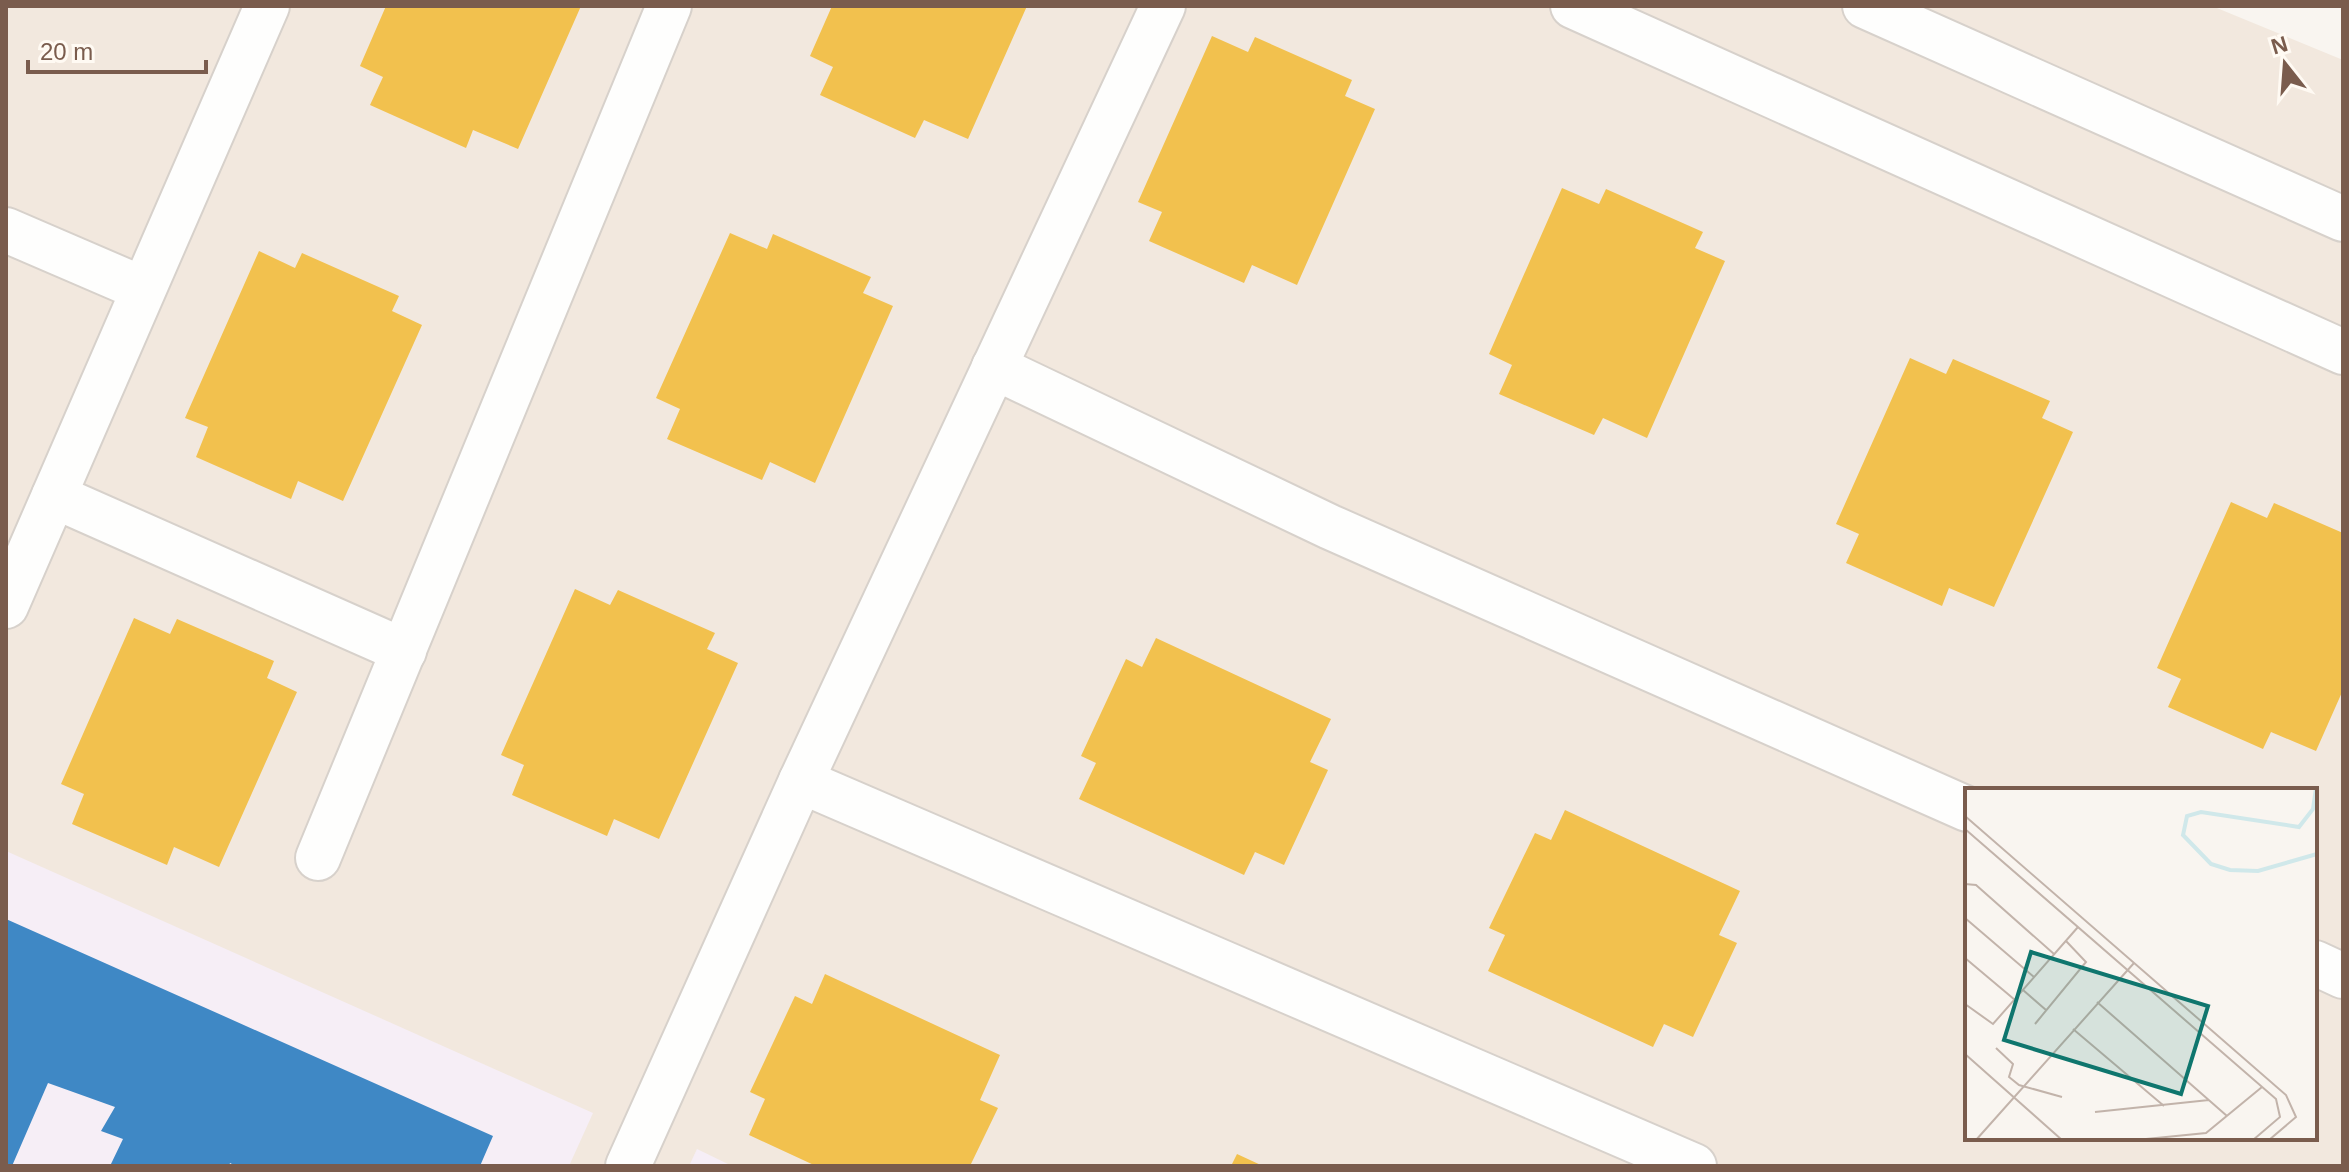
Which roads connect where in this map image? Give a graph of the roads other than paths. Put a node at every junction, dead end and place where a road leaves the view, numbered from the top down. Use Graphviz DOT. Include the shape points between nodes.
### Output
graph roads {
  1 [pos="267,6"];
  2 [pos="669,6"];
  3 [pos="1163,6"];
  4 [pos="1573,6"];
  5 [pos="1865,6"];
  6 [pos="2343,219"];
  7 [pos="6,230"];
  8 [pos="143,289"];
  9 [pos="2343,352"];
  10 [pos="994,367"];
  11 [pos="54,496"];
  12 [pos="6,606"];
  13 [pos="404,651"];
  14 [pos="801,781"];
  15 [pos="1965,808"];
  16 [pos="318,858"];
  17 [pos="2317,964"];
  18 [pos="2343,976"];
  19 [pos="628,1166"];
  20 [pos="1694,1166"];
  1 -- 8 [label="street"];
  2 -- 13 [label="street"];
  3 -- 10 [label="street"];
  4 -- 9 [label="street"];
  5 -- 6 [label="street"];
  7 -- 8 [label="street"];
  8 -- 11 [label="street"];
  10 -- 14 [label="street"];
  10 -- 15 [label="street" via="1330,527"];
  11 -- 12 [label="street"];
  11 -- 13 [label="street"];
  13 -- 16 [label="street"];
  14 -- 19 [label="street"];
  14 -- 20 [label="street"];
  17 -- 18 [label="street"];
}
